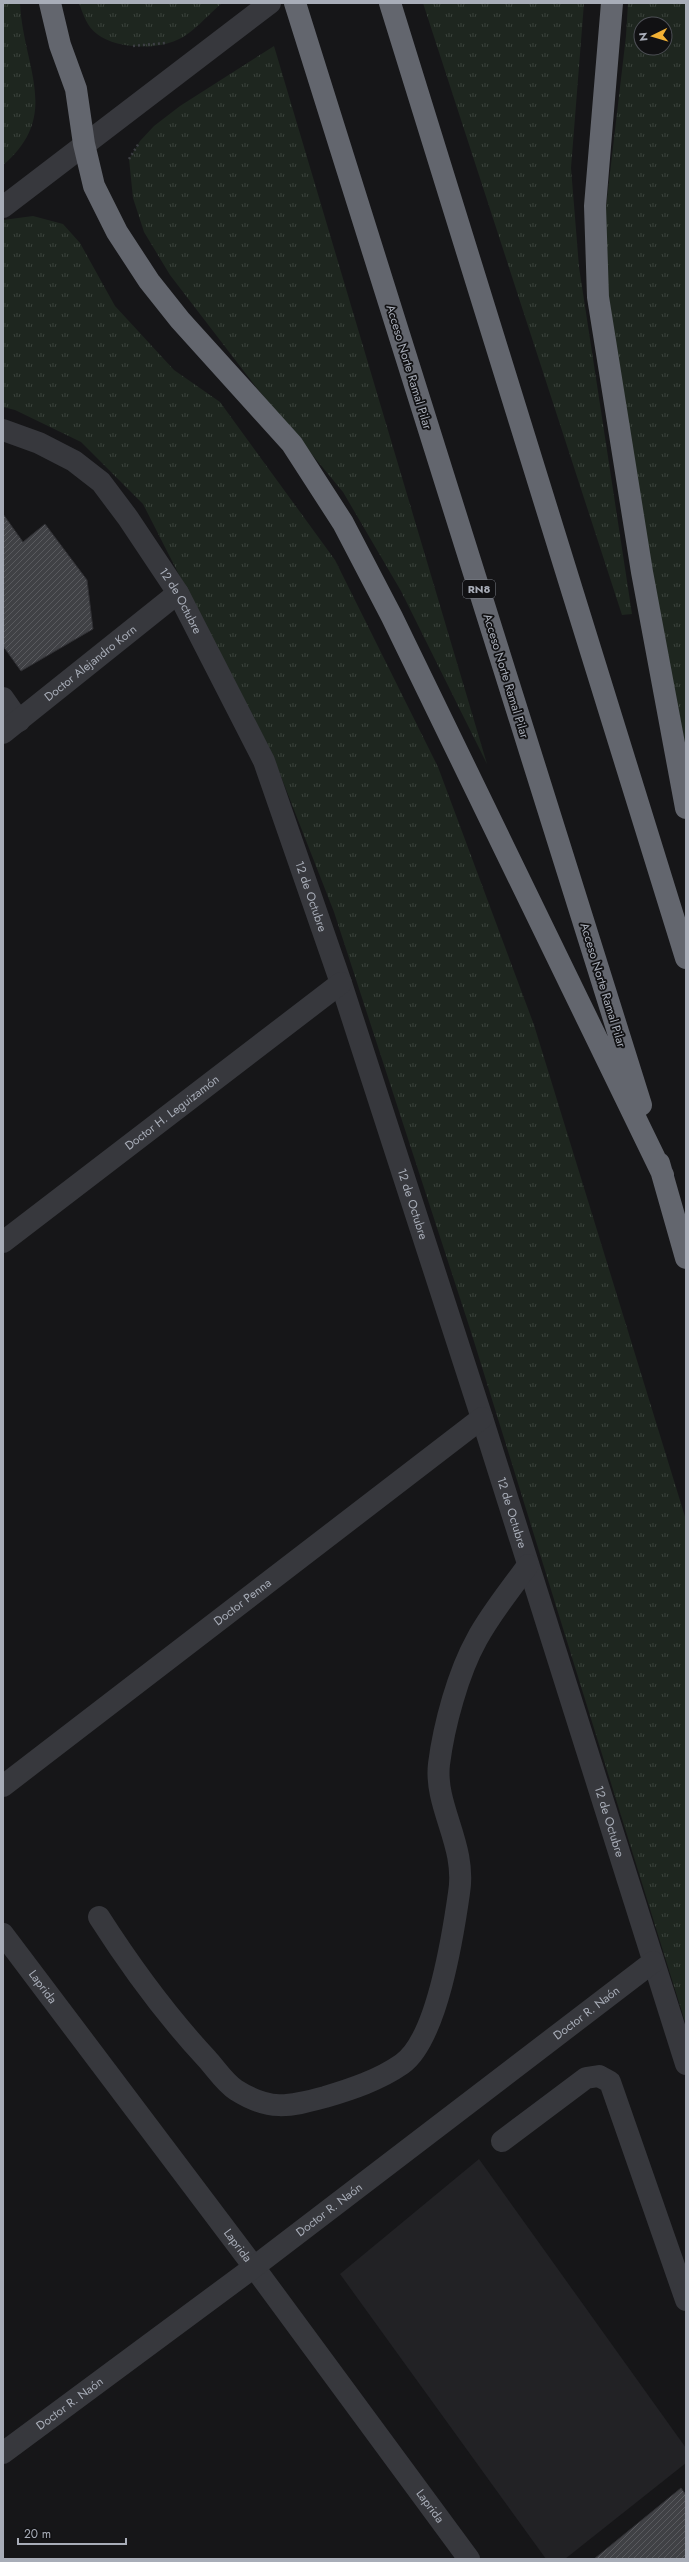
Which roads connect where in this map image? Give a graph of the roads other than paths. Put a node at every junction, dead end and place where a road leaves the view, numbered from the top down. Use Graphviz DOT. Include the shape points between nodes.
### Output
graph roads {
  1 [pos="50,3"];
  2 [pos="270,3"];
  3 [pos="296,3"];
  4 [pos="390,3"];
  5 [pos="612,3"];
  6 [pos="84,144"];
  7 [pos="3,207"];
  8 [pos="3,430"];
  9 [pos="178,593"];
  10 [pos="3,698"];
  11 [pos="11,727"];
  12 [pos="686,808"];
  13 [pos="686,958"];
  14 [pos="342,983"];
  15 [pos="663,1176"];
  16 [pos="3,1242"];
  17 [pos="686,1258"];
  18 [pos="482,1418"];
  19 [pos="528,1565"];
  20 [pos="3,1786"];
  21 [pos="99,1916"];
  22 [pos="3,1934"];
  23 [pos="653,1962"];
  24 [pos="686,2064"];
  25 [pos="502,2141"];
  26 [pos="254,2267"];
  27 [pos="686,2300"];
  28 [pos="3,2453"];
  29 [pos="469,2559"];
  1 -- 6 [label="highway" via="60,46 76,89"];
  2 -- 6 [label="street"];
  3 -- 15 [label="highway, Acceso Norte Ramal Pilar / RN8"];
  4 -- 13 [label="highway"];
  5 -- 12 [label="highway" via="595,206 598,297 642,572"];
  6 -- 7 [label="street"];
  6 -- 15 [label="highway" via="94,186 117,232 149,281 180,320 292,444 343,523 392,617"];
  8 -- 9 [label="street, 12 de Octubre" via="39,443 74,461 100,482 128,518"];
  9 -- 11 [label="street, Doctor Alejandro Korn"];
  9 -- 14 [label="street, 12 de Octubre" via="264,761"];
  10 -- 11 [label="street"];
  14 -- 16 [label="street, Doctor H. Leguizamón"];
  14 -- 18 [label="street, 12 de Octubre"];
  15 -- 17 [label="highway, Acceso Norte Ramal Pilar / RN8"];
  18 -- 19 [label="street, 12 de Octubre"];
  18 -- 20 [label="street, Doctor Penna"];
  19 -- 21 [label="street" via="477,1639 455,1692 439,1766 439,1791 459,1854 460,1890 446,1964 429,2023 423,2038 404,2063 361,2086 296,2105 266,2105 234,2089 194,2046 135,1973"];
  19 -- 23 [label="street, 12 de Octubre"];
  22 -- 26 [label="street, Laprida"];
  23 -- 24 [label="street, 12 de Octubre"];
  23 -- 26 [label="street, Doctor R. Naón"];
  25 -- 27 [label="street" via="586,2078 599,2076 610,2082"];
  26 -- 28 [label="street, Doctor R. Naón"];
  26 -- 29 [label="street, Laprida"];
}
